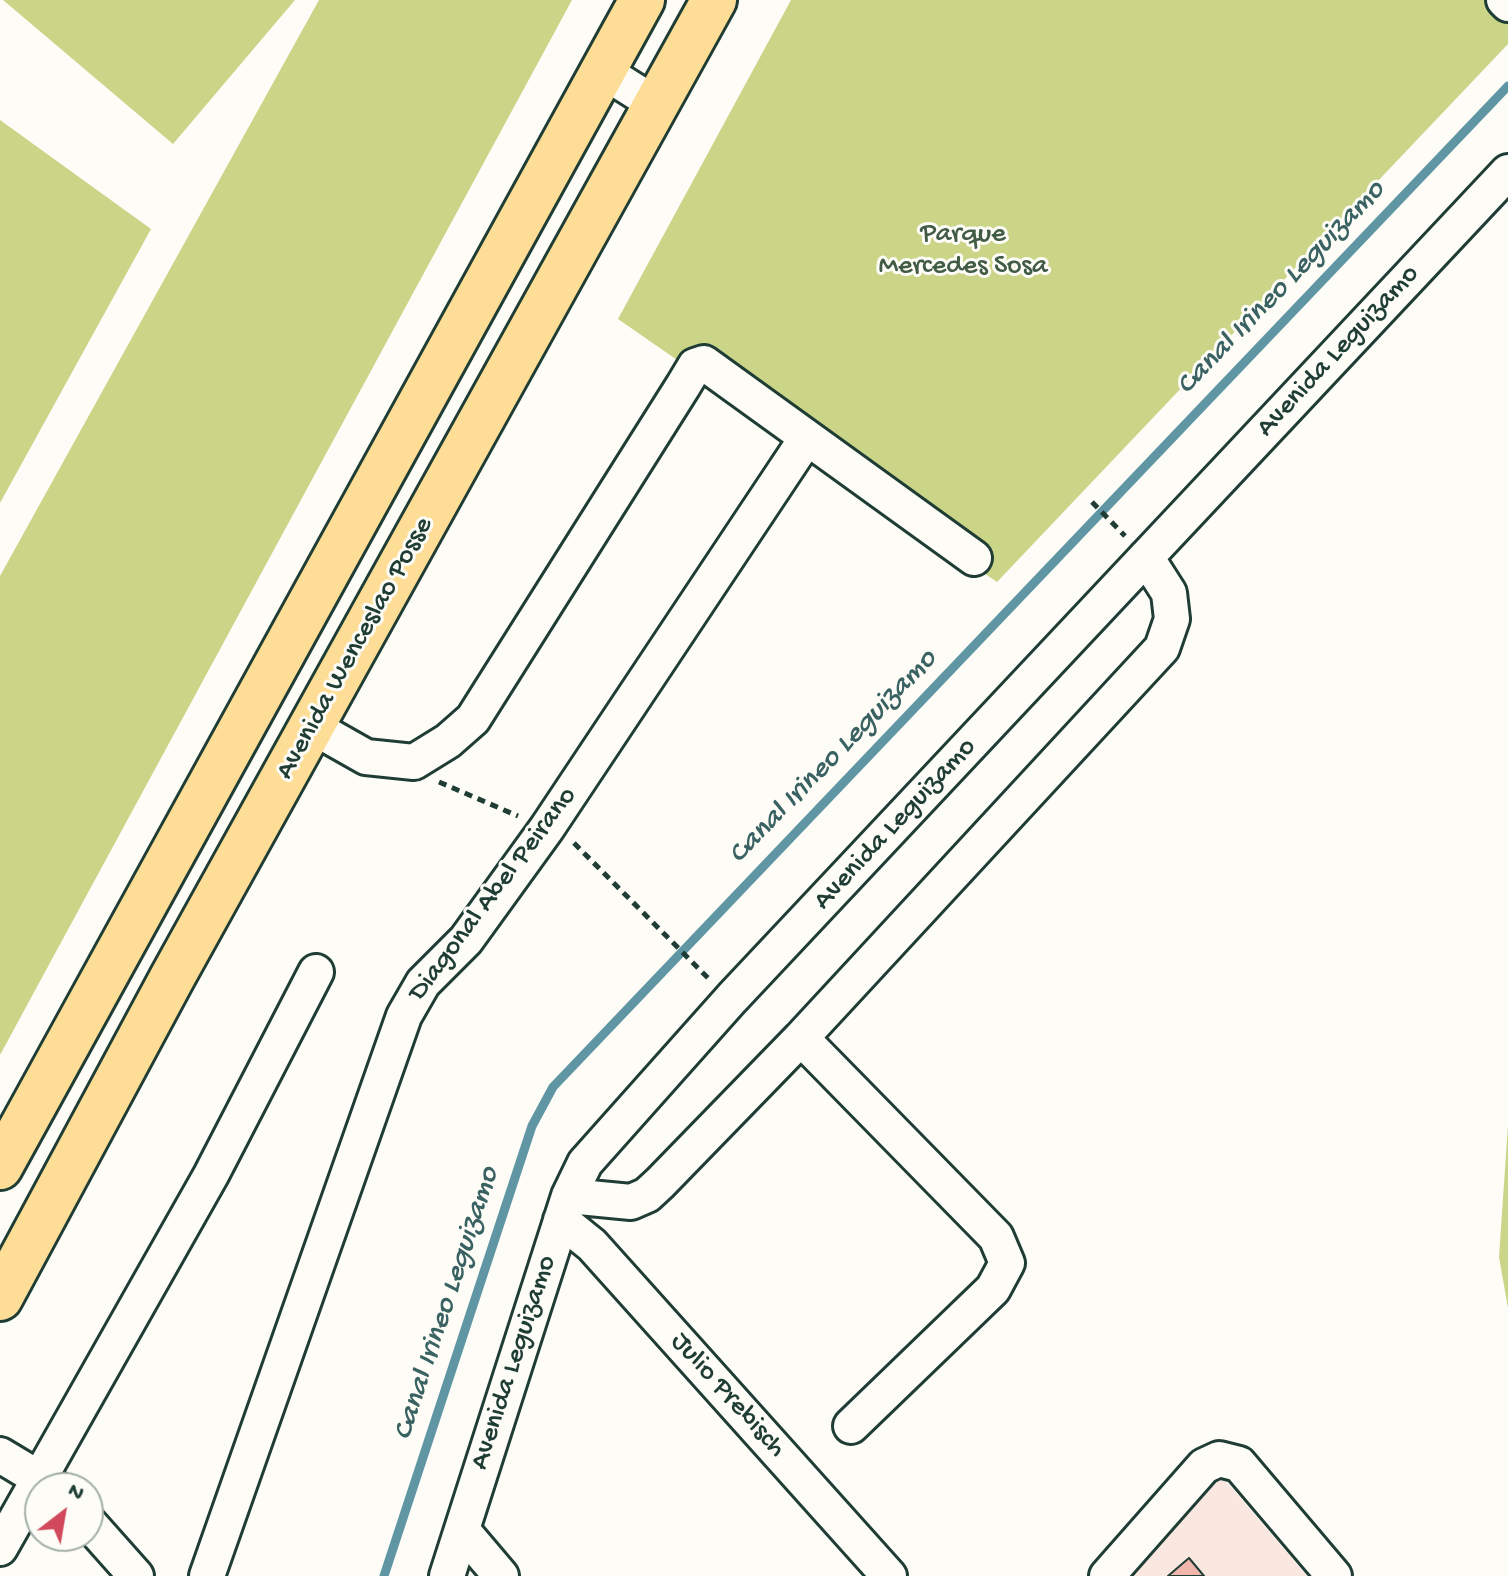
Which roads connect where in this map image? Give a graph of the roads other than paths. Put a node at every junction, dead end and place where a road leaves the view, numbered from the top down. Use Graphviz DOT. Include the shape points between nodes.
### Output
graph roads {
  1 [pos="642,0"];
  2 [pos="714,0"];
  3 [pos="1504,0"];
  4 [pos="1508,4"];
  5 [pos="603,71"];
  6 [pos="657,105"];
  7 [pos="1508,172"];
  8 [pos="806,439"];
  9 [pos="1146,557"];
  10 [pos="974,558"];
  11 [pos="313,727"];
  12 [pos="316,972"];
  13 [pos="801,1038"];
  14 [pos="0,1167"];
  15 [pos="565,1208"];
  16 [pos="0,1298"];
  17 [pos="851,1426"];
  18 [pos="0,1455"];
  19 [pos="30,1472"];
  20 [pos="52,1472"];
  21 [pos="24,1514"];
  22 [pos="462,1530"];
  23 [pos="104,1540"];
  24 [pos="0,1548"];
  25 [pos="136,1576"];
  26 [pos="207,1576"];
  27 [pos="447,1576"];
  28 [pos="501,1576"];
  29 [pos="889,1576"];
  30 [pos="1107,1576"];
  31 [pos="1334,1576"];
  1 -- 5 [label="main road"];
  2 -- 6 [label="main road, Avenida Wenceslao Posse"];
  3 -- 4 [label="street"];
  5 -- 6 [label="street"];
  5 -- 14 [label="main road"];
  6 -- 11 [label="main road, Avenida Wenceslao Posse"];
  7 -- 9 [label="street, Avenida Leguizamo"];
  8 -- 10 [label="street"];
  8 -- 11 [label="street" via="704,363 695,366 473,719 414,762 366,757"];
  8 -- 26 [label="street, Diagonal Abel Peirano" via="547,828 466,940 423,983 404,1016"];
  9 -- 13 [label="street" via="1169,593 1172,619 1162,648"];
  9 -- 15 [label="street, Avenida Leguizamo" via="602,1141 585,1163"];
  11 -- 16 [label="main road, Avenida Wenceslao Posse"];
  12 -- 20 [label="street"];
  13 -- 15 [label="street" via="647,1195 631,1202"];
  13 -- 17 [label="street" via="996,1237 1007,1263 993,1289"];
  15 -- 22 [label="street, Avenida Leguizamo"];
  15 -- 29 [label="street, Julio Prebisch" via="592,1245"];
  18 -- 19 [label="street"];
  21 -- 24 [label="street"];
  22 -- 27 [label="street, Avenida Leguizamo"];
  22 -- 28 [label="street"];
  23 -- 25 [label="street"];
  30 -- 31 [label="street" via="1204,1466 1219,1459 1239,1464"];
}
